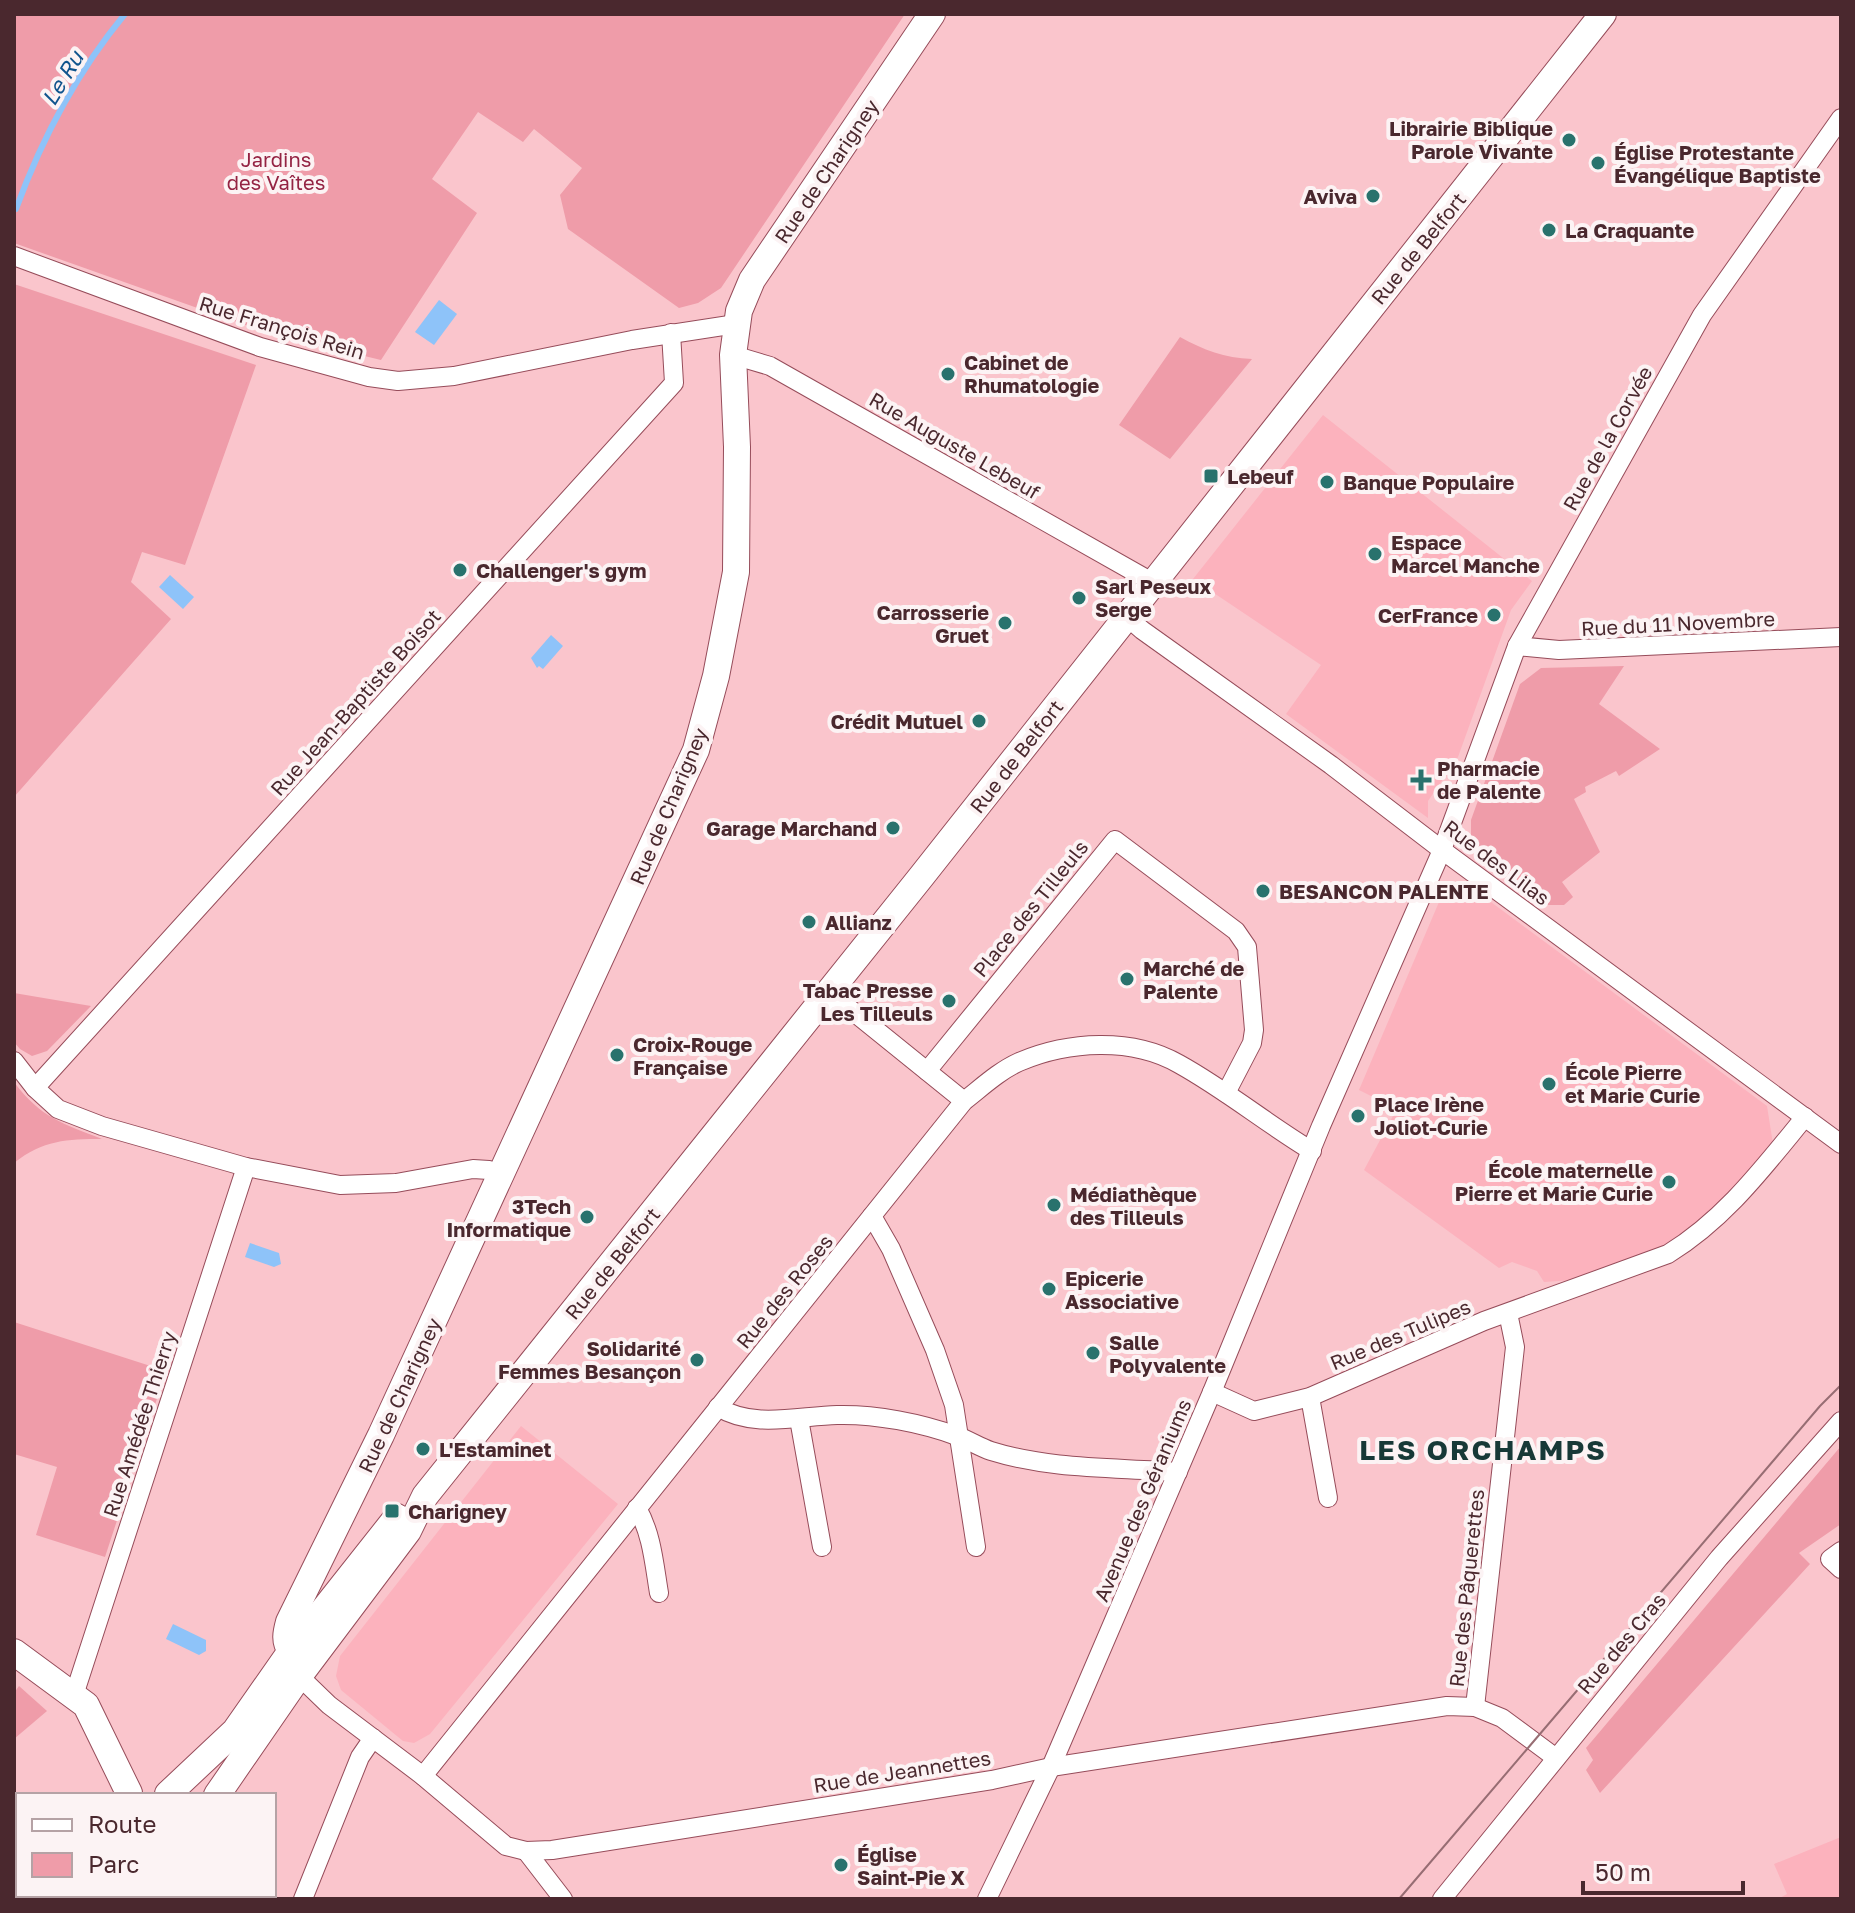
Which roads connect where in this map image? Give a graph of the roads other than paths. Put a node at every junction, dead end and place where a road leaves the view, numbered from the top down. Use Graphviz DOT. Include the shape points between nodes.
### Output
graph roads {
  1 [pos="932,14"];
  2 [pos="1603,14"];
  3 [pos="1841,118"];
  4 [pos="14,256"];
  5 [pos="736,324"];
  6 [pos="671,333"];
  7 [pos="733,355"];
  8 [pos="1152,582"];
  9 [pos="1126,616"];
  10 [pos="1841,637"];
  11 [pos="1517,646"];
  12 [pos="1442,850"];
  13 [pos="829,992"];
  14 [pos="14,1061"];
  15 [pos="927,1071"];
  16 [pos="35,1088"];
  17 [pos="1226,1093"];
  18 [pos="964,1101"];
  19 [pos="1805,1117"];
  20 [pos="1841,1144"];
  21 [pos="1312,1151"];
  22 [pos="246,1167"];
  23 [pos="501,1175"];
  24 [pos="872,1216"];
  25 [pos="1508,1313"];
  26 [pos="1212,1392"];
  27 [pos="1310,1397"];
  28 [pos="718,1407"];
  29 [pos="799,1419"];
  30 [pos="1841,1421"];
  31 [pos="957,1436"];
  32 [pos="1178,1472"];
  33 [pos="425,1496"];
  34 [pos="1328,1498"];
  35 [pos="637,1508"];
  36 [pos="822,1547"];
  37 [pos="976,1547"];
  38 [pos="1841,1551"];
  39 [pos="1841,1569"];
  40 [pos="659,1593"];
  41 [pos="318,1595"];
  42 [pos="21,1657"];
  43 [pos="299,1676"];
  44 [pos="71,1694"];
  45 [pos="1475,1707"];
  46 [pos="373,1738"];
  47 [pos="1556,1758"];
  48 [pos="1051,1767"];
  49 [pos="423,1776"];
  50 [pos="128,1793"];
  51 [pos="137,1793"];
  52 [pos="162,1793"];
  53 [pos="171,1793"];
  54 [pos="218,1793"];
  55 [pos="526,1851"];
  56 [pos="303,1899"];
  57 [pos="563,1899"];
  58 [pos="987,1899"];
  59 [pos="1442,1899"];
  1 -- 5 [label="main road, Rue de Charigney" via="752,280"];
  2 -- 8 [label="main road, Rue de Belfort"];
  3 -- 11 [label="street, Rue de la Corvée" via="1702,315"];
  4 -- 6 [label="street, Rue François Rein" via="260,347 398,381 454,376"];
  5 -- 6 [label="street, Rue François Rein"];
  5 -- 7 [label="main road, Rue de Charigney"];
  6 -- 16 [label="street, Rue Jean-Baptiste Boisot" via="674,383"];
  7 -- 8 [label="street, Rue Auguste Lebeuf" via="770,366"];
  7 -- 23 [label="main road, Rue de Charigney" via="736,572 696,750"];
  8 -- 9 [label="main road, Rue de Belfort"];
  9 -- 12 [label="street, Rue des Lilas"];
  9 -- 13 [label="main road, Rue de Belfort"];
  10 -- 11 [label="street, Rue du 11 Novembre" via="1559,650"];
  11 -- 12 [label="street, Rue de la Corvée"];
  12 -- 19 [label="street, Rue des Lilas"];
  12 -- 21 [label="street, Avenue des Géraniums"];
  13 -- 15 [label="street"];
  13 -- 33 [label="main road, Rue de Belfort"];
  14 -- 16 [label="street"];
  15 -- 17 [label="street, Place des Tilleuls" via="1115,840 1244,940 1254,1030"];
  15 -- 18 [label="street"];
  16 -- 22 [label="street" via="58,1109 102,1126"];
  17 -- 18 [label="street, Rue des Roses" via="1148,1051 1089,1045 1019,1062"];
  17 -- 21 [label="street, Rue des Roses"];
  18 -- 24 [label="street, Rue des Roses"];
  19 -- 20 [label="street, Rue des Lilas"];
  19 -- 25 [label="street" via="1732,1205 1695,1237 1668,1254"];
  21 -- 26 [label="street, Avenue des Géraniums"];
  22 -- 23 [label="street" via="340,1185 396,1183 473,1169"];
  22 -- 44 [label="street, Rue Amédée Thierry"];
  23 -- 41 [label="main road, Rue de Charigney" via="381,1435"];
  24 -- 28 [label="street, Rue des Roses"];
  24 -- 31 [label="street" via="935,1350 954,1405"];
  25 -- 27 [label="street, Rue des Tulipes"];
  25 -- 45 [label="street, Rue des Pâquerettes" via="1515,1347"];
  26 -- 27 [label="street, Rue des Tulipes" via="1254,1411"];
  26 -- 32 [label="street, Avenue des Géraniums"];
  27 -- 34 [label="street"];
  28 -- 29 [label="street" via="733,1417"];
  28 -- 35 [label="street, Rue des Roses"];
  29 -- 31 [label="street" via="881,1418"];
  29 -- 36 [label="street"];
  30 -- 47 [label="street, Rue des Cras" via="1719,1558"];
  31 -- 32 [label="street" via="989,1450 1057,1465"];
  31 -- 37 [label="street"];
  32 -- 48 [label="street, Avenue des Géraniums"];
  33 -- 41 [label="main road, Rue de Belfort" via="408,1503"];
  33 -- 43 [label="main road, Rue de Belfort" via="408,1531"];
  35 -- 40 [label="street" via="650,1537"];
  35 -- 49 [label="street, Rue des Roses"];
  38 -- 39 [label="street" via="1830,1559"];
  41 -- 43 [label="main road" via="329,1618 292,1666"];
  41 -- 53 [label="main road" via="289,1622 285,1635 291,1651 235,1731"];
  42 -- 44 [label="main road"];
  43 -- 46 [label="street"];
  43 -- 54 [label="main road, Rue de Belfort"];
  44 -- 50 [label="main road" via="92,1713"];
  45 -- 47 [label="street, Rue de Jeannettes" via="1502,1718"];
  45 -- 48 [label="street, Rue de Jeannettes" via="1402,1711"];
  46 -- 49 [label="street"];
  46 -- 56 [label="street" via="360,1757"];
  47 -- 59 [label="street, Rue des Cras"];
  48 -- 55 [label="street, Rue de Jeannettes"];
  48 -- 58 [label="street, Avenue des Géraniums"];
  49 -- 55 [label="street" via="506,1846"];
  51 -- 52 [label="main road"];
  55 -- 57 [label="street"];
}
